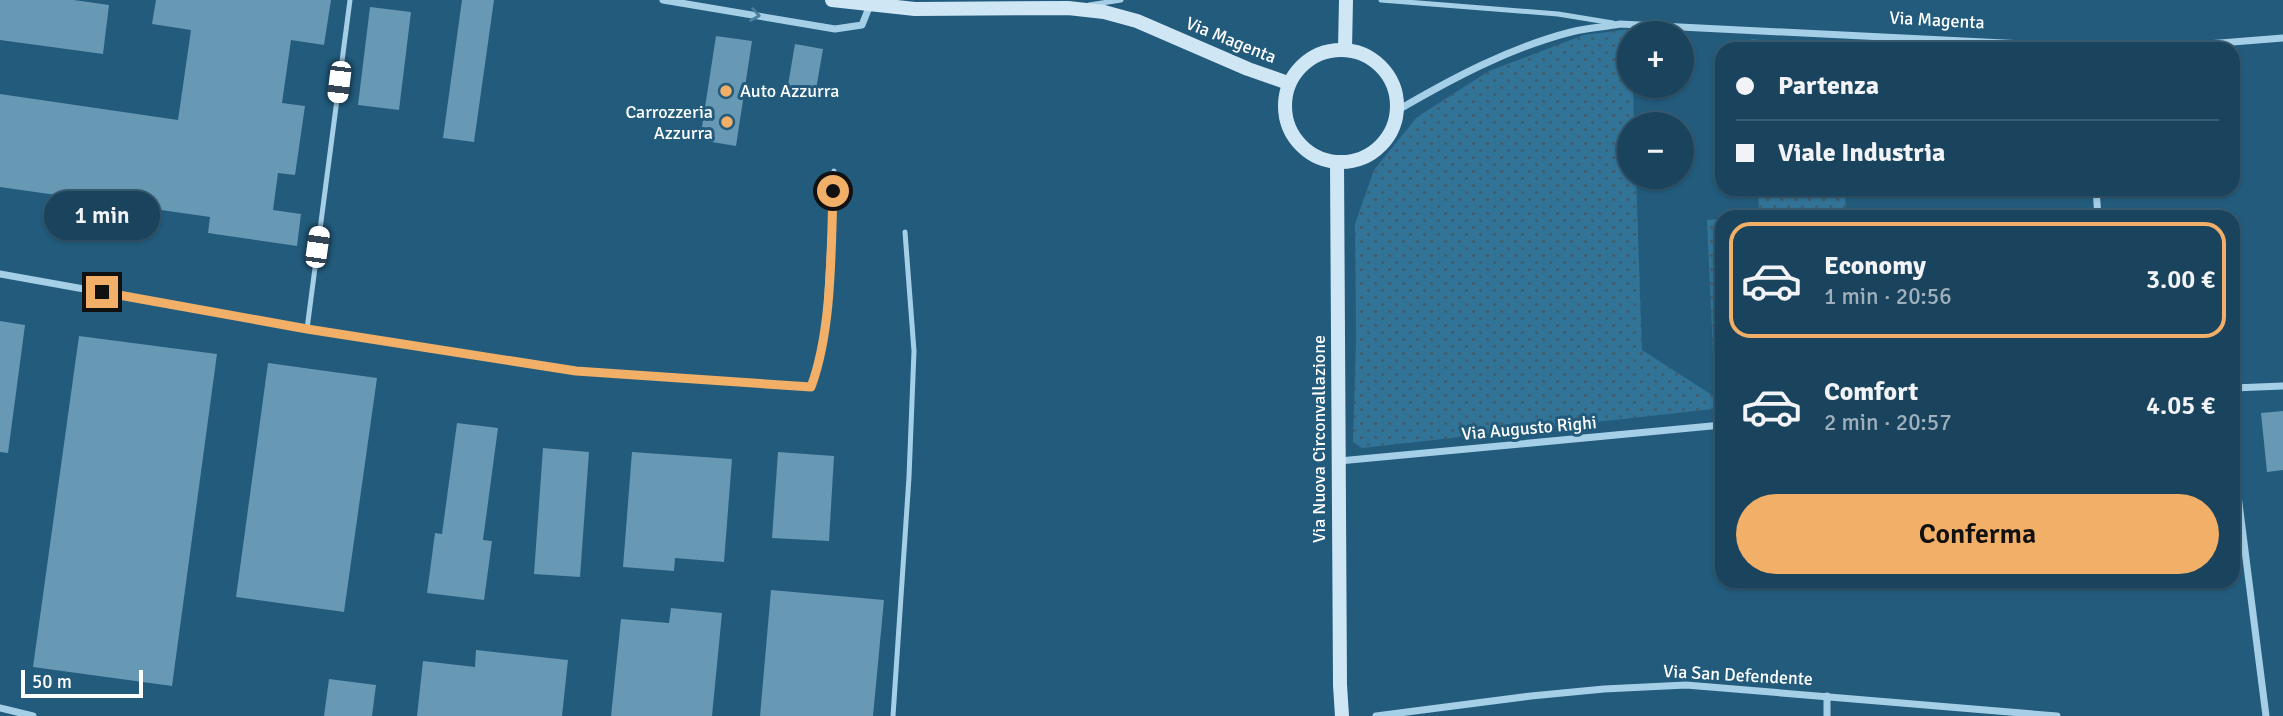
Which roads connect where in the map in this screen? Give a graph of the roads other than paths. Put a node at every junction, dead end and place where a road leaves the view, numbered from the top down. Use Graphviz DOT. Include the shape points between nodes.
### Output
graph roads {
  1 [pos="350,0"];
  2 [pos="663,0"];
  3 [pos="832,0"];
  4 [pos="1121,0"];
  5 [pos="1346,0"];
  6 [pos="1381,0"];
  7 [pos="870,5"];
  8 [pos="1068,8"];
  9 [pos="1617,24"];
  10 [pos="1617,24"];
  11 [pos="1694,28"];
  12 [pos="2283,38"];
  13 [pos="1970,42"];
  14 [pos="2233,42"];
  15 [pos="1345,49"];
  16 [pos="1288,83"];
  17 [pos="1398,110"];
  18 [pos="1337,162"];
  19 [pos="834,171"];
  20 [pos="905,232"];
  21 [pos="0,274"];
  22 [pos="307,329"];
  23 [pos="2283,386"];
  24 [pos="811,387"];
  25 [pos="2240,388"];
  26 [pos="1715,426"];
  27 [pos="1338,461"];
  28 [pos="2240,511"];
  29 [pos="1827,696"];
  30 [pos="0,708"];
  31 [pos="2043,715"];
  32 [pos="33,716"];
  33 [pos="893,716"];
  34 [pos="1342,716"];
  35 [pos="1376,716"];
  36 [pos="1827,716"];
  37 [pos="2057,716"];
  38 [pos="2266,716"];
  1 -- 22 [label="lane"];
  2 -- 7 [label="street, one-way" via="835,29 862,25"];
  3 -- 7 [label="street, Via Magenta"];
  4 -- 8 [label="lane"];
  5 -- 15 [label="street"];
  6 -- 9 [label="lane" via="1558,14"];
  7 -- 8 [label="street, Via Magenta"];
  8 -- 16 [label="street, Via Magenta" via="1137,22"];
  10 -- 17 [label="street, Via Magenta" via="1524,47 1462,73"];
  11 -- 13 [label="street, Via Magenta"];
  12 -- 14 [label="street, Via Magenta"];
  15 -- 16 [label="street" via="1311,57"];
  15 -- 17 [label="street" via="1377,62 1396,92"];
  16 -- 18 [label="street" via="1285,119 1292,135 1312,154"];
  17 -- 18 [label="street" via="1394,127 1371,154"];
  18 -- 27 [label="street, Via Nuova Circonvallazione"];
  19 -- 24 [label="lane" via="825,328"];
  20 -- 33 [label="lane" via="914,351"];
  21 -- 22 [label="street"];
  22 -- 24 [label="street" via="576,371"];
  23 -- 25 [label="street"];
  26 -- 27 [label="street, Via Augusto Righi"];
  27 -- 34 [label="street, Via Nuova Circonvallazione"];
  28 -- 38 [label="street"];
  29 -- 31 [label="street, Via San Defendente"];
  29 -- 35 [label="street, Via San Defendente" via="1685,685 1531,696"];
  29 -- 36 [label="street"];
  30 -- 32 [label="street"];
  31 -- 37 [label="street, Via San Defendente"];
}
